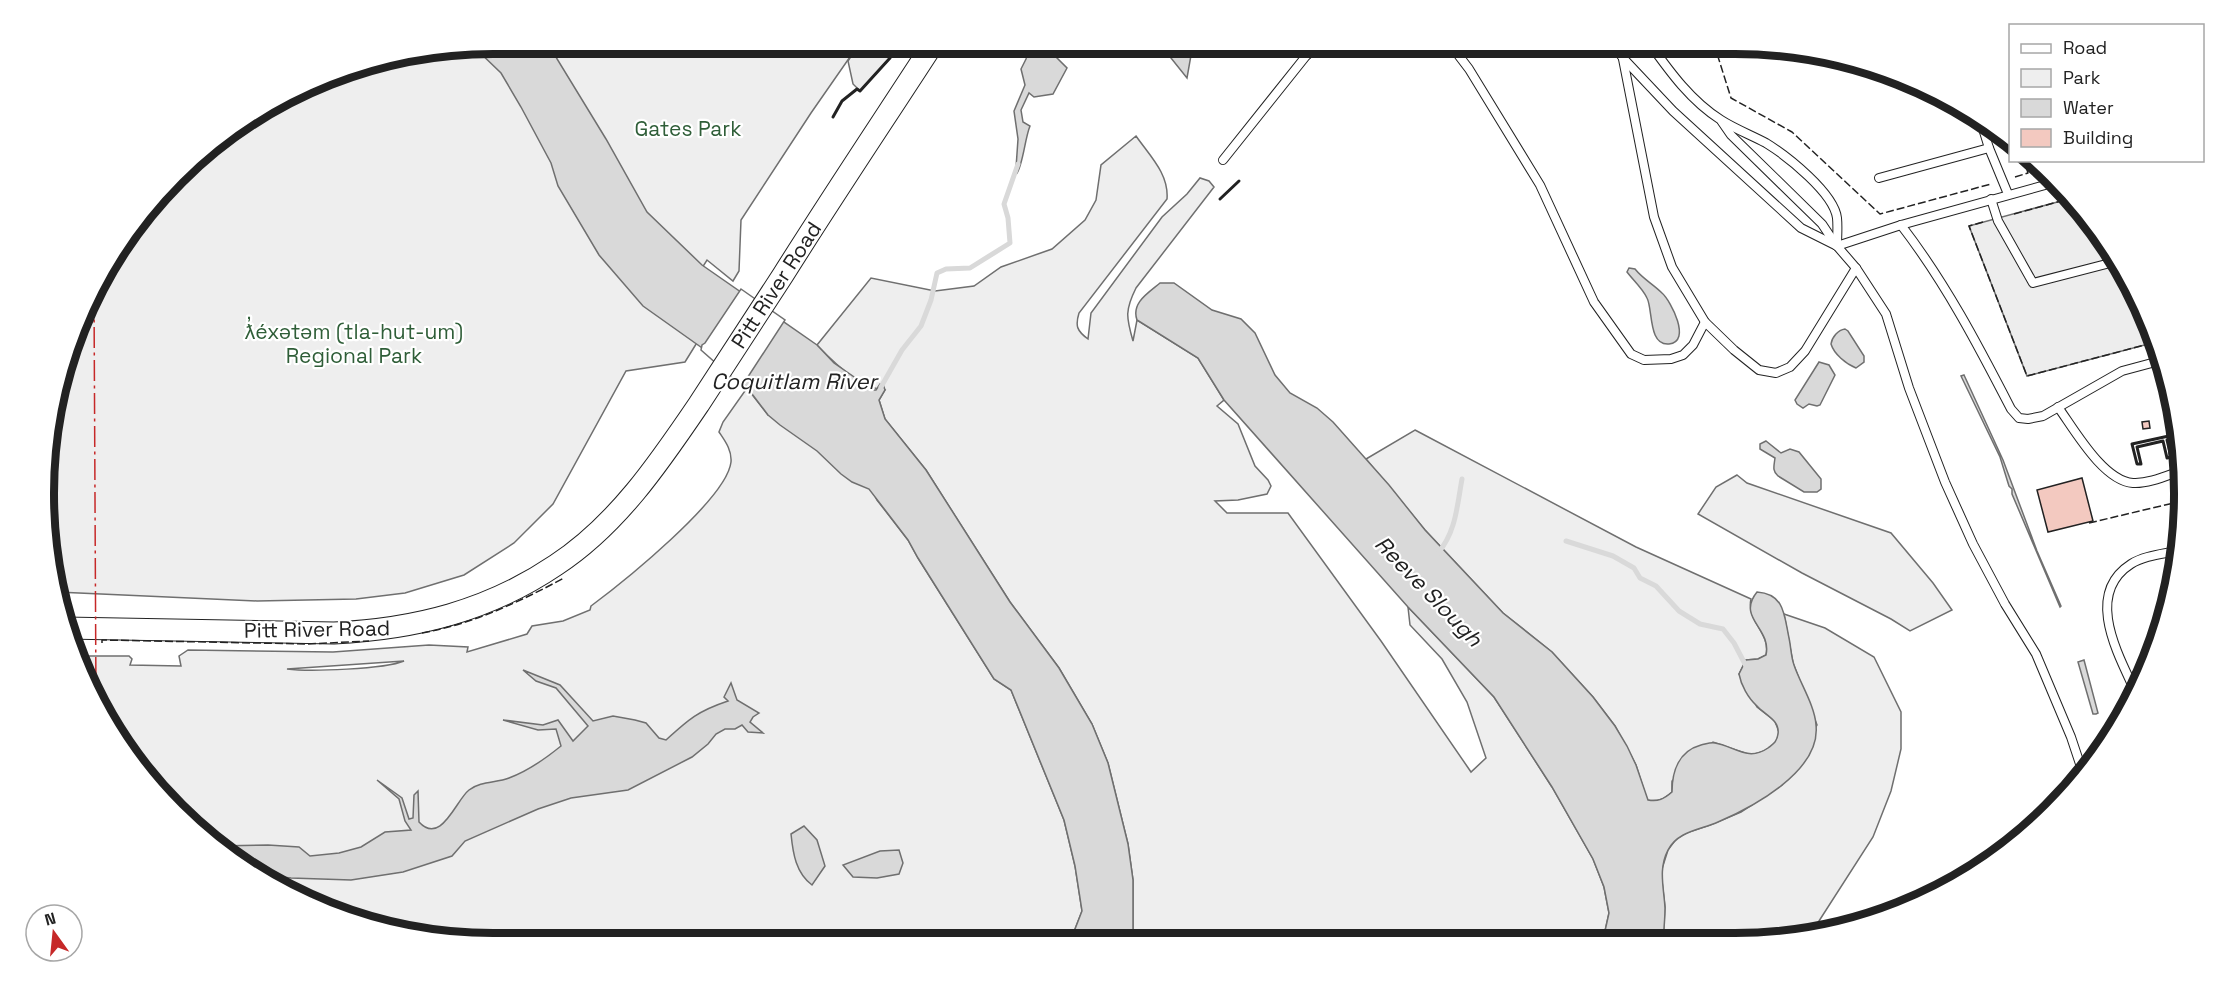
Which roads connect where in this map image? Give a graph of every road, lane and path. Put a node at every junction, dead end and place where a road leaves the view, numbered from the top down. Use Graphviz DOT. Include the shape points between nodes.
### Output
graph roads {
  1 [pos="926,54"];
  2 [pos="1308,54"];
  3 [pos="1458,54"];
  4 [pos="1620,54"];
  5 [pos="1657,54"];
  6 [pos="1623,58"];
  7 [pos="1721,121"];
  8 [pos="1984,132"];
  9 [pos="1989,148"];
  10 [pos="1223,160"];
  11 [pos="1879,178"];
  12 [pos="2046,184"];
  13 [pos="2008,194"];
  14 [pos="1991,199"];
  15 [pos="1901,225"];
  16 [pos="1837,246"];
  17 [pos="2109,263"];
  18 [pos="1856,268"];
  19 [pos="1705,322"];
  20 [pos="2154,362"];
  21 [pos="2058,406"];
  22 [pos="2173,473"];
  23 [pos="2170,552"];
  24 [pos="75,628"];
  25 [pos="2131,684"];
  26 [pos="2080,764"];
  1 -- 24 [label="main road, Pitt River Road" via="660,460 609,522 557,565 501,597 462,612 373,631"];
  2 -- 10 [label="lane"];
  3 -- 19 [label="lane" via="1540,184 1594,302 1631,354 1644,360 1683,355"];
  4 -- 6 [label="lane"];
  5 -- 7 [label="lane" via="1672,75"];
  6 -- 16 [label="lane" via="1673,111 1801,228"];
  6 -- 19 [label="lane" via="1654,217 1672,267"];
  7 -- 16 [label="lane" via="1822,224"];
  7 -- 16 [label="lane" via="1768,144 1807,175 1837,216"];
  8 -- 9 [label="lane"];
  9 -- 11 [label="lane"];
  9 -- 13 [label="lane"];
  12 -- 13 [label="lane"];
  13 -- 14 [label="lane"];
  14 -- 15 [label="lane"];
  14 -- 17 [label="lane" via="1998,221 2033,283"];
  15 -- 16 [label="lane"];
  15 -- 21 [label="lane" via="1959,309 2011,409 2019,418 2028,419 2043,416"];
  16 -- 18 [label="lane"];
  18 -- 19 [label="lane" via="1805,351 1790,367 1776,373 1759,370"];
  18 -- 26 [label="lane" via="1886,314 1945,482 1973,544 2036,654"];
  20 -- 21 [label="lane" via="2122,370"];
  21 -- 22 [label="lane" via="2110,473 2135,483"];
  23 -- 25 [label="lane" via="2131,564 2110,588 2106,604 2112,639"];
}
